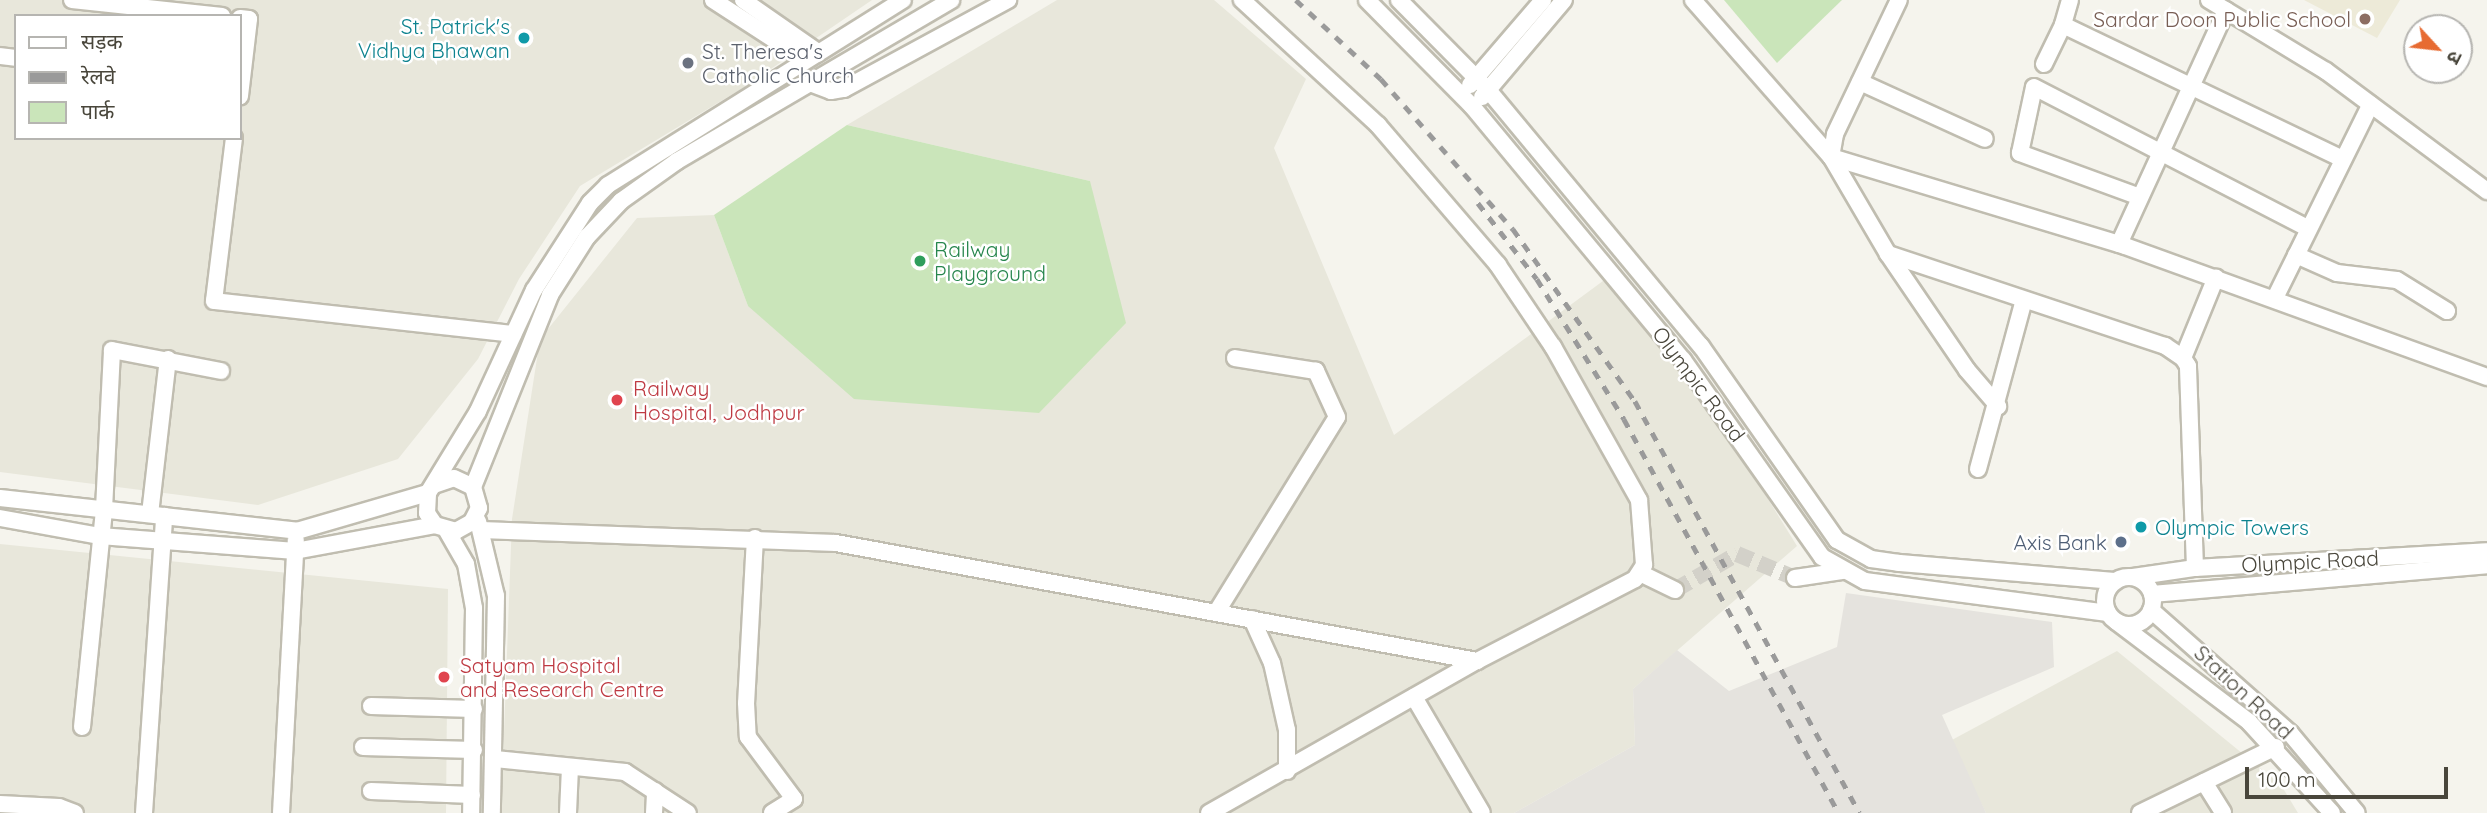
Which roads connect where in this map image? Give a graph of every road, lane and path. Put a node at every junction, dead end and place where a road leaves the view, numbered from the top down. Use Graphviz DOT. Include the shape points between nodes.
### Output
graph roads {
  1 [pos="72,0"];
  2 [pos="713,0"];
  3 [pos="743,0"];
  4 [pos="903,0"];
  5 [pos="951,0"];
  6 [pos="1008,0"];
  7 [pos="1241,0"];
  8 [pos="1367,0"];
  9 [pos="1399,0"];
  10 [pos="1543,0"];
  11 [pos="1564,0"];
  12 [pos="1693,0"];
  13 [pos="1899,0"];
  14 [pos="2070,0"];
  15 [pos="2209,0"];
  16 [pos="2226,10"];
  17 [pos="203,14"];
  18 [pos="242,18"];
  19 [pos="2063,25"];
  20 [pos="810,55"];
  21 [pos="2044,64"];
  22 [pos="242,73"];
  23 [pos="782,74"];
  24 [pos="1477,79"];
  25 [pos="1860,82"];
  26 [pos="810,83"];
  27 [pos="2191,86"];
  28 [pos="1489,91"];
  29 [pos="792,93"];
  30 [pos="1467,100"];
  31 [pos="2371,104"];
  32 [pos="1985,139"];
  33 [pos="234,140"];
  34 [pos="2160,154"];
  35 [pos="1831,157"];
  36 [pos="2343,159"];
  37 [pos="2487,191"];
  38 [pos="2140,197"];
  39 [pos="2309,229"];
  40 [pos="2119,244"];
  41 [pos="1888,254"];
  42 [pos="2296,255"];
  43 [pos="2216,277"];
  44 [pos="2275,298"];
  45 [pos="2024,300"];
  46 [pos="2447,311"];
  47 [pos="513,334"];
  48 [pos="1235,358"];
  49 [pos="2183,358"];
  50 [pos="168,359"];
  51 [pos="221,371"];
  52 [pos="2487,377"];
  53 [pos="1998,406"];
  54 [pos="1978,469"];
  55 [pos="473,487"];
  56 [pos="431,489"];
  57 [pos="0,498"];
  58 [pos="104,509"];
  59 [pos="157,515"];
  60 [pos="0,518"];
  61 [pos="479,522"];
  62 [pos="441,528"];
  63 [pos="297,531"];
  64 [pos="100,536"];
  65 [pos="755,538"];
  66 [pos="163,541"];
  67 [pos="295,551"];
  68 [pos="2487,551"];
  69 [pos="2487,565"];
  70 [pos="2195,568"];
  71 [pos="1843,571"];
  72 [pos="1640,573"];
  73 [pos="2133,577"];
  74 [pos="1795,578"];
  75 [pos="2115,581"];
  76 [pos="1675,590"];
  77 [pos="2152,602"];
  78 [pos="1216,613"];
  79 [pos="2112,617"];
  80 [pos="1252,619"];
  81 [pos="1477,661"];
  82 [pos="1414,697"];
  83 [pos="371,706"];
  84 [pos="474,709"];
  85 [pos="82,727"];
  86 [pos="363,747"];
  87 [pos="2276,747"];
  88 [pos="474,750"];
  89 [pos="495,759"];
  90 [pos="570,768"];
  91 [pos="1287,771"];
  92 [pos="2204,782"];
  93 [pos="371,791"];
  94 [pos="655,791"];
  95 [pos="472,795"];
  96 [pos="0,804"];
  97 [pos="75,813"];
  98 [pos="144,813"];
  99 [pos="281,813"];
  100 [pos="471,813"];
  101 [pos="492,813"];
  102 [pos="568,813"];
  103 [pos="654,813"];
  104 [pos="688,813"];
  105 [pos="772,813"];
  106 [pos="1209,813"];
  107 [pos="1482,813"];
  108 [pos="2140,813"];
  109 [pos="2223,813"];
  110 [pos="2332,813"];
  111 [pos="2357,813"];
  1 -- 17 [label="street"];
  2 -- 20 [label="street"];
  3 -- 20 [label="street"];
  4 -- 20 [label="street"];
  5 -- 26 [label="street"];
  6 -- 26 [label="street" via="844,89 831,91"];
  7 -- 72 [label="street" via="1378,125 1470,230 1528,309 1639,500 1644,545"];
  8 -- 30 [label="street, Olympic Road"];
  9 -- 24 [label="street, Olympic Road"];
  10 -- 24 [label="street"];
  11 -- 28 [label="street"];
  12 -- 35 [label="street"];
  13 -- 25 [label="street"];
  14 -- 19 [label="street"];
  15 -- 16 [label="street"];
  16 -- 27 [label="street"];
  16 -- 31 [label="street"];
  18 -- 22 [label="street" via="249,19"];
  19 -- 21 [label="street"];
  19 -- 27 [label="street"];
  20 -- 23 [label="street"];
  23 -- 29 [label="street"];
  23 -- 47 [label="street" via="608,185 565,239"];
  24 -- 28 [label="street, Olympic Road"];
  24 -- 30 [label="street"];
  25 -- 32 [label="street"];
  25 -- 35 [label="street" via="1835,134"];
  26 -- 29 [label="street"];
  27 -- 34 [label="street"];
  27 -- 36 [label="street"];
  28 -- 30 [label="street"];
  28 -- 75 [label="street, Olympic Road" via="1701,346 1837,540 1871,559 1910,565"];
  29 -- 55 [label="street" via="642,184 587,237 561,276 529,340"];
  30 -- 71 [label="street, Olympic Road" via="1683,360 1731,423 1803,536"];
  31 -- 36 [label="street"];
  31 -- 37 [label="street"];
  33 -- 47 [label="street" via="214,301"];
  34 -- 38 [label="street"];
  34 -- 38 [label="street" via="2034,87 2020,153"];
  34 -- 39 [label="street"];
  35 -- 40 [label="street"];
  35 -- 41 [label="street"];
  36 -- 39 [label="street"];
  38 -- 40 [label="street"];
  39 -- 42 [label="street"];
  40 -- 43 [label="street"];
  41 -- 45 [label="street"];
  41 -- 53 [label="street" via="1967,370"];
  42 -- 44 [label="street"];
  42 -- 46 [label="street" via="2337,273 2397,280"];
  43 -- 44 [label="street"];
  43 -- 49 [label="street"];
  44 -- 52 [label="street"];
  45 -- 49 [label="street" via="2165,346"];
  45 -- 53 [label="street"];
  47 -- 56 [label="street" via="478,411"];
  48 -- 78 [label="street" via="1316,370 1336,417"];
  49 -- 70 [label="street" via="2188,366"];
  50 -- 51 [label="street"];
  50 -- 58 [label="street" via="112,350"];
  50 -- 59 [label="street"];
  53 -- 54 [label="street"];
  55 -- 56 [label="street" via="454,478"];
  55 -- 61 [label="street" via="479,500"];
  56 -- 62 [label="street" via="427,513"];
  56 -- 63 [label="street"];
  57 -- 58 [label="street"];
  58 -- 59 [label="street"];
  58 -- 64 [label="street"];
  59 -- 63 [label="street"];
  59 -- 66 [label="street"];
  60 -- 64 [label="street"];
  61 -- 62 [label="street" via="465,528"];
  61 -- 65 [label="street"];
  61 -- 89 [label="street" via="496,596"];
  62 -- 67 [label="street"];
  62 -- 84 [label="street" via="466,564 474,608"];
  63 -- 67 [label="street"];
  64 -- 66 [label="street"];
  64 -- 85 [label="street"];
  65 -- 78 [label="street" via="836,543"];
  65 -- 105 [label="street" via="748,737 794,800"];
  66 -- 67 [label="street"];
  66 -- 98 [label="street"];
  67 -- 99 [label="street"];
  68 -- 70 [label="street, Olympic Road"];
  69 -- 77 [label="street, Olympic Road"];
  70 -- 73 [label="street, Olympic Road"];
  71 -- 74 [label="street"];
  71 -- 79 [label="street, Olympic Road" via="1865,581"];
  72 -- 76 [label="street"];
  72 -- 81 [label="street"];
  73 -- 75 [label="street"];
  73 -- 77 [label="street"];
  75 -- 79 [label="street" via="2105,595"];
  77 -- 79 [label="street" via="2137,623"];
  77 -- 111 [label="street, Station Road" via="2290,733"];
  78 -- 80 [label="street"];
  79 -- 87 [label="street, Station Road"];
  80 -- 81 [label="street"];
  80 -- 91 [label="street" via="1272,663 1287,730"];
  81 -- 82 [label="street"];
  82 -- 91 [label="street"];
  82 -- 107 [label="street"];
  83 -- 84 [label="street"];
  84 -- 88 [label="street"];
  86 -- 88 [label="street"];
  87 -- 92 [label="street"];
  87 -- 110 [label="street, Station Road"];
  88 -- 95 [label="street"];
  89 -- 90 [label="street"];
  89 -- 101 [label="street"];
  90 -- 94 [label="street" via="625,772"];
  90 -- 102 [label="street"];
  91 -- 106 [label="street"];
  92 -- 108 [label="street"];
  92 -- 109 [label="street"];
  93 -- 95 [label="street"];
  94 -- 103 [label="street"];
  94 -- 104 [label="street"];
  95 -- 100 [label="street"];
  96 -- 97 [label="street" via="59,807"];
}
